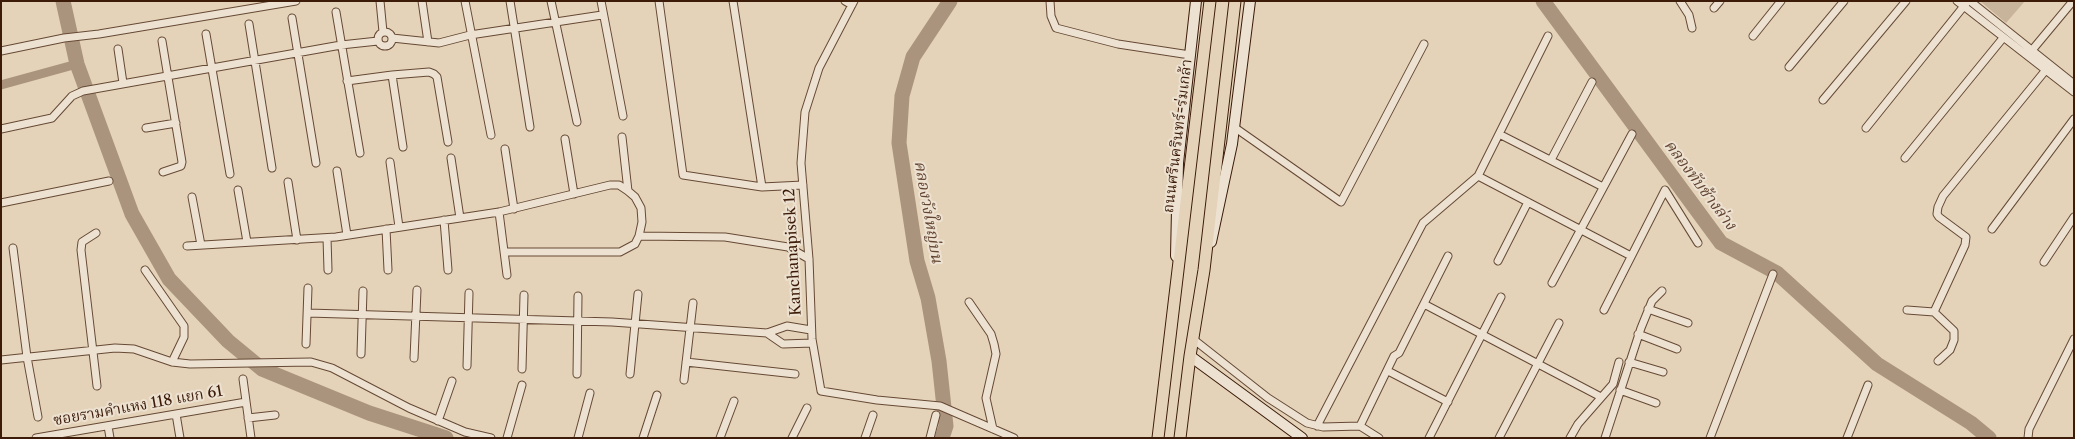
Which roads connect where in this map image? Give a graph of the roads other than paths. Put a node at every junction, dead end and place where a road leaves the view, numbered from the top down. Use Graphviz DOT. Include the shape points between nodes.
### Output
graph roads {
  1 [pos="296,1"];
  2 [pos="380,1"];
  3 [pos="422,1"];
  4 [pos="465,1"];
  5 [pos="510,1"];
  6 [pos="551,1"];
  7 [pos="600,1"];
  8 [pos="659,1"];
  9 [pos="733,1"];
  10 [pos="1050,1"];
  11 [pos="1196,1"];
  12 [pos="1210,1"];
  13 [pos="1235,1"];
  14 [pos="1250,1"];
  15 [pos="1680,1"];
  16 [pos="1720,1"];
  17 [pos="1781,1"];
  18 [pos="1844,1"];
  19 [pos="1906,1"];
  20 [pos="1958,1"];
  21 [pos="2073,1"];
  22 [pos="850,3"];
  23 [pos="1967,3"];
  24 [pos="1714,8"];
  25 [pos="336,12"];
  26 [pos="602,15"];
  27 [pos="292,18"];
  28 [pos="555,21"];
  29 [pos="249,24"];
  30 [pos="514,28"];
  31 [pos="1692,28"];
  32 [pos="383,32"];
  33 [pos="206,34"];
  34 [pos="470,35"];
  35 [pos="1548,36"];
  36 [pos="1753,36"];
  37 [pos="392,38"];
  38 [pos="2003,38"];
  39 [pos="162,41"];
  40 [pos="378,41"];
  41 [pos="428,42"];
  42 [pos="1424,44"];
  43 [pos="341,45"];
  44 [pos="118,49"];
  45 [pos="1,50"];
  46 [pos="298,52"];
  47 [pos="2029,54"];
  48 [pos="1190,55"];
  49 [pos="255,60"];
  50 [pos="1789,67"];
  51 [pos="211,68"];
  52 [pos="2045,71"];
  53 [pos="392,75"];
  54 [pos="167,76"];
  55 [pos="347,81"];
  56 [pos="1592,82"];
  57 [pos="123,83"];
  58 [pos="2074,84"];
  59 [pos="2074,92"];
  60 [pos="1823,100"];
  61 [pos="623,116"];
  62 [pos="2074,119"];
  63 [pos="577,122"];
  64 [pos="176,123"];
  65 [pos="530,127"];
  66 [pos="1234,127"];
  67 [pos="146,128"];
  68 [pos="1866,128"];
  69 [pos="1,129"];
  70 [pos="1499,134"];
  71 [pos="1632,134"];
  72 [pos="491,135"];
  73 [pos="622,137"];
  74 [pos="565,139"];
  75 [pos="448,142"];
  76 [pos="403,147"];
  77 [pos="505,149"];
  78 [pos="360,153"];
  79 [pos="451,158"];
  80 [pos="1905,158"];
  81 [pos="1551,160"];
  82 [pos="390,162"];
  83 [pos="316,163"];
  84 [pos="272,168"];
  85 [pos="337,171"];
  86 [pos="163,172"];
  87 [pos="230,174"];
  88 [pos="1478,176"];
  89 [pos="109,182"];
  90 [pos="288,182"];
  91 [pos="803,185"];
  92 [pos="762,187"];
  93 [pos="1603,187"];
  94 [pos="238,190"];
  95 [pos="628,191"];
  96 [pos="574,194"];
  97 [pos="192,196"];
  98 [pos="1528,202"];
  99 [pos="1,203"];
  100 [pos="514,209"];
  101 [pos="499,212"];
  102 [pos="2074,217"];
  103 [pos="460,218"];
  104 [pos="444,220"];
  105 [pos="399,227"];
  106 [pos="1992,228"];
  107 [pos="386,229"];
  108 [pos="1580,229"];
  109 [pos="96,233"];
  110 [pos="347,236"];
  111 [pos="640,236"];
  112 [pos="327,238"];
  113 [pos="297,240"];
  114 [pos="247,242"];
  115 [pos="1698,243"];
  116 [pos="201,245"];
  117 [pos="187,246"];
  118 [pos="13,248"];
  119 [pos="504,252"];
  120 [pos="1448,256"];
  121 [pos="1631,256"];
  122 [pos="809,259"];
  123 [pos="1498,261"];
  124 [pos="2044,262"];
  125 [pos="145,270"];
  126 [pos="328,270"];
  127 [pos="388,270"];
  128 [pos="448,270"];
  129 [pos="1204,270"];
  130 [pos="1176,274"];
  131 [pos="1773,274"];
  132 [pos="507,275"];
  133 [pos="1552,283"];
  134 [pos="308,288"];
  135 [pos="417,290"];
  136 [pos="363,291"];
  137 [pos="1662,291"];
  138 [pos="468,294"];
  139 [pos="638,294"];
  140 [pos="524,295"];
  141 [pos="578,296"];
  142 [pos="1501,297"];
  143 [pos="969,302"];
  144 [pos="693,303"];
  145 [pos="1424,304"];
  146 [pos="1648,309"];
  147 [pos="1604,310"];
  148 [pos="1907,310"];
  149 [pos="1934,312"];
  150 [pos="308,313"];
  151 [pos="362,315"];
  152 [pos="416,316"];
  153 [pos="468,318"];
  154 [pos="524,320"];
  155 [pos="578,321"];
  156 [pos="1559,323"];
  157 [pos="1688,323"];
  158 [pos="635,324"];
  159 [pos="690,328"];
  160 [pos="811,330"];
  161 [pos="767,333"];
  162 [pos="1638,334"];
  163 [pos="1482,335"];
  164 [pos="1193,339"];
  165 [pos="2074,339"];
  166 [pos="812,343"];
  167 [pos="306,344"];
  168 [pos="92,349"];
  169 [pos="1676,349"];
  170 [pos="361,354"];
  171 [pos="27,356"];
  172 [pos="1190,356"];
  173 [pos="414,358"];
  174 [pos="1,360"];
  175 [pos="1938,361"];
  176 [pos="172,362"];
  177 [pos="686,362"];
  178 [pos="1619,362"];
  179 [pos="1629,362"];
  180 [pos="1538,364"];
  181 [pos="467,366"];
  182 [pos="522,369"];
  183 [pos="1388,371"];
  184 [pos="1663,372"];
  185 [pos="577,374"];
  186 [pos="630,374"];
  187 [pos="795,374"];
  188 [pos="243,379"];
  189 [pos="684,380"];
  190 [pos="452,381"];
  191 [pos="522,385"];
  192 [pos="1868,385"];
  193 [pos="97,386"];
  194 [pos="1620,390"];
  195 [pos="590,393"];
  196 [pos="657,395"];
  197 [pos="1601,397"];
  198 [pos="734,401"];
  199 [pos="246,402"];
  200 [pos="1448,402"];
  201 [pos="1656,403"];
  202 [pos="807,408"];
  203 [pos="176,414"];
  204 [pos="276,415"];
  205 [pos="873,415"];
  206 [pos="936,415"];
  207 [pos="38,417"];
  208 [pos="248,418"];
  209 [pos="438,421"];
  210 [pos="108,426"];
  211 [pos="1317,426"];
  212 [pos="1360,426"];
  213 [pos="993,429"];
  214 [pos="2028,437"];
  215 [pos="36,438"];
  216 [pos="110,438"];
  217 [pos="180,438"];
  218 [pos="251,438"];
  219 [pos="491,438"];
  220 [pos="507,438"];
  221 [pos="578,438"];
  222 [pos="643,438"];
  223 [pos="720,438"];
  224 [pos="792,438"];
  225 [pos="865,438"];
  226 [pos="930,438"];
  227 [pos="1014,438"];
  228 [pos="1158,438"];
  229 [pos="1180,438"];
  230 [pos="1302,438"];
  231 [pos="1379,438"];
  232 [pos="1428,438"];
  233 [pos="1499,438"];
  234 [pos="1570,438"];
  235 [pos="1605,438"];
  236 [pos="1710,438"];
  237 [pos="1847,438"];
  1 -- 45 [label="street"];
  2 -- 32 [label="street"];
  3 -- 41 [label="street"];
  4 -- 34 [label="street"];
  5 -- 30 [label="street"];
  6 -- 28 [label="street"];
  7 -- 26 [label="street"];
  8 -- 92 [label="street" via="682,175"];
  9 -- 92 [label="street"];
  10 -- 48 [label="street" via="1056,28 1118,44"];
  11 -- 48 [label="main road, ถนนศรีนครินทร์-ร่มเกล้า"];
  12 -- 130 [label="main road, ถนนศรีนครินทร์-ร่มเกล้า"];
  13 -- 129 [label="main road"];
  14 -- 66 [label="main road"];
  15 -- 31 [label="street" via="1689,15"];
  16 -- 24 [label="street"];
  17 -- 36 [label="street"];
  18 -- 50 [label="street"];
  19 -- 60 [label="street"];
  20 -- 23 [label="street"];
  21 -- 47 [label="street"];
  22 -- 91 [label="street, Kanchanapisek 12" via="819,68 805,112"];
  23 -- 38 [label="street"];
  23 -- 47 [label="street"];
  23 -- 68 [label="street"];
  25 -- 43 [label="street"];
  26 -- 28 [label="street"];
  26 -- 61 [label="street"];
  27 -- 46 [label="street"];
  28 -- 30 [label="street"];
  28 -- 63 [label="street"];
  29 -- 49 [label="street"];
  30 -- 34 [label="street"];
  30 -- 65 [label="street"];
  32 -- 37 [label="street"];
  32 -- 40 [label="street"];
  33 -- 51 [label="street"];
  34 -- 41 [label="street" via="439,43"];
  34 -- 72 [label="street"];
  35 -- 70 [label="street"];
  37 -- 40 [label="street" via="388,46 380,45"];
  37 -- 41 [label="street"];
  38 -- 47 [label="street"];
  38 -- 80 [label="street"];
  39 -- 54 [label="street"];
  40 -- 43 [label="street"];
  42 -- 66 [label="street" via="1341,202"];
  43 -- 46 [label="street"];
  43 -- 55 [label="street"];
  44 -- 57 [label="street"];
  46 -- 49 [label="street"];
  46 -- 83 [label="street"];
  47 -- 52 [label="street"];
  47 -- 58 [label="street"];
  48 -- 130 [label="main road, ถนนศรีนครินทร์-ร่มเกล้า" via="1178,172"];
  49 -- 51 [label="street"];
  49 -- 84 [label="street"];
  51 -- 54 [label="street"];
  51 -- 87 [label="street"];
  52 -- 59 [label="street"];
  52 -- 149 [label="street" via="1940,202 1939,217 1966,239"];
  53 -- 55 [label="street"];
  53 -- 75 [label="street" via="429,72 437,77"];
  53 -- 76 [label="street"];
  54 -- 57 [label="street"];
  54 -- 64 [label="street"];
  55 -- 78 [label="street"];
  56 -- 81 [label="street"];
  57 -- 69 [label="street" via="83,90 72,96 52,118"];
  62 -- 106 [label="street"];
  64 -- 67 [label="street"];
  64 -- 86 [label="street" via="182,164"];
  66 -- 129 [label="main road" via="1220,207"];
  70 -- 81 [label="street"];
  70 -- 88 [label="street"];
  71 -- 93 [label="street"];
  73 -- 95 [label="street"];
  74 -- 96 [label="street"];
  77 -- 100 [label="street"];
  79 -- 103 [label="street"];
  81 -- 93 [label="street"];
  82 -- 105 [label="street"];
  85 -- 110 [label="street"];
  88 -- 98 [label="street"];
  88 -- 211 [label="street" via="1423,224"];
  89 -- 99 [label="street"];
  90 -- 113 [label="street"];
  91 -- 92 [label="street"];
  91 -- 122 [label="street, Kanchanapisek 12"];
  93 -- 108 [label="street"];
  94 -- 114 [label="street"];
  95 -- 96 [label="street" via="619,185 610,185"];
  95 -- 111 [label="street" via="641,208"];
  96 -- 100 [label="street"];
  97 -- 116 [label="street"];
  98 -- 108 [label="street"];
  98 -- 123 [label="street"];
  100 -- 101 [label="street"];
  101 -- 103 [label="street"];
  101 -- 119 [label="street"];
  102 -- 124 [label="street"];
  103 -- 104 [label="street"];
  104 -- 105 [label="street"];
  104 -- 128 [label="street"];
  105 -- 107 [label="street"];
  107 -- 110 [label="street"];
  107 -- 127 [label="street"];
  108 -- 121 [label="street"];
  108 -- 133 [label="street"];
  109 -- 168 [label="street" via="81,245"];
  110 -- 112 [label="street"];
  111 -- 119 [label="street" via="635,244 620,252"];
  111 -- 122 [label="street" via="742,239 788,247"];
  112 -- 113 [label="street"];
  112 -- 126 [label="street"];
  113 -- 114 [label="street"];
  114 -- 116 [label="street"];
  115 -- 121 [label="street" via="1665,190"];
  116 -- 117 [label="street"];
  118 -- 171 [label="street"];
  119 -- 132 [label="street"];
  120 -- 145 [label="street"];
  121 -- 147 [label="street"];
  122 -- 160 [label="street, Kanchanapisek 12"];
  125 -- 176 [label="street" via="184,326 184,337"];
  129 -- 164 [label="main road"];
  130 -- 228 [label="main road, ถนนศรีนครินทร์-ร่มเกล้า"];
  131 -- 236 [label="street"];
  134 -- 150 [label="street"];
  135 -- 152 [label="street"];
  136 -- 151 [label="street"];
  137 -- 146 [label="street"];
  138 -- 153 [label="street"];
  139 -- 158 [label="street"];
  140 -- 154 [label="street"];
  141 -- 155 [label="street"];
  142 -- 163 [label="street"];
  143 -- 213 [label="street" via="991,334 996,354 986,398"];
  144 -- 159 [label="street"];
  145 -- 163 [label="street"];
  145 -- 183 [label="street"];
  146 -- 157 [label="street"];
  146 -- 162 [label="street"];
  148 -- 149 [label="street"];
  149 -- 175 [label="street" via="1954,331 1950,350"];
  150 -- 151 [label="street"];
  150 -- 167 [label="street"];
  151 -- 152 [label="street"];
  151 -- 170 [label="street"];
  152 -- 153 [label="street"];
  152 -- 173 [label="street"];
  153 -- 154 [label="street"];
  153 -- 181 [label="street"];
  154 -- 155 [label="street"];
  154 -- 182 [label="street"];
  155 -- 158 [label="street"];
  155 -- 185 [label="street"];
  156 -- 180 [label="street"];
  158 -- 159 [label="street"];
  158 -- 186 [label="street"];
  159 -- 161 [label="street"];
  159 -- 177 [label="street"];
  160 -- 161 [label="street" via="787,326"];
  160 -- 166 [label="street, Kanchanapisek 12"];
  161 -- 166 [label="street" via="783,344"];
  162 -- 169 [label="street"];
  162 -- 179 [label="street"];
  163 -- 180 [label="street"];
  163 -- 200 [label="street"];
  164 -- 172 [label="main road"];
  164 -- 211 [label="street" via="1268,398"];
  165 -- 214 [label="street"];
  166 -- 213 [label="street, Kanchanapisek 12" via="821,391 940,406"];
  168 -- 171 [label="street"];
  168 -- 176 [label="street" via="134,349"];
  168 -- 193 [label="street"];
  171 -- 174 [label="street"];
  171 -- 207 [label="street"];
  172 -- 229 [label="main road"];
  172 -- 230 [label="main road"];
  176 -- 209 [label="street" via="300,361 332,368"];
  177 -- 187 [label="street"];
  177 -- 189 [label="street"];
  178 -- 197 [label="street" via="1613,384"];
  179 -- 184 [label="street"];
  179 -- 194 [label="street"];
  180 -- 197 [label="street"];
  180 -- 233 [label="street"];
  183 -- 200 [label="street"];
  183 -- 212 [label="street"];
  188 -- 199 [label="street"];
  190 -- 209 [label="street"];
  191 -- 220 [label="street"];
  192 -- 237 [label="street"];
  194 -- 201 [label="street"];
  194 -- 235 [label="street"];
  195 -- 221 [label="street"];
  196 -- 222 [label="street"];
  197 -- 234 [label="street"];
  198 -- 223 [label="street"];
  199 -- 203 [label="street, ซอยรามคำแหง 118 แยก 61"];
  199 -- 208 [label="street"];
  200 -- 232 [label="street"];
  202 -- 224 [label="street"];
  203 -- 210 [label="street, ซอยรามคำแหง 118 แยก 61"];
  203 -- 217 [label="street"];
  204 -- 208 [label="street"];
  205 -- 225 [label="street"];
  206 -- 226 [label="street"];
  208 -- 218 [label="street"];
  209 -- 219 [label="street" via="464,432"];
  210 -- 215 [label="street, ซอยรามคำแหง 118 แยก 61"];
  210 -- 216 [label="street"];
  211 -- 212 [label="street"];
  212 -- 231 [label="street"];
  213 -- 227 [label="street"];
}
